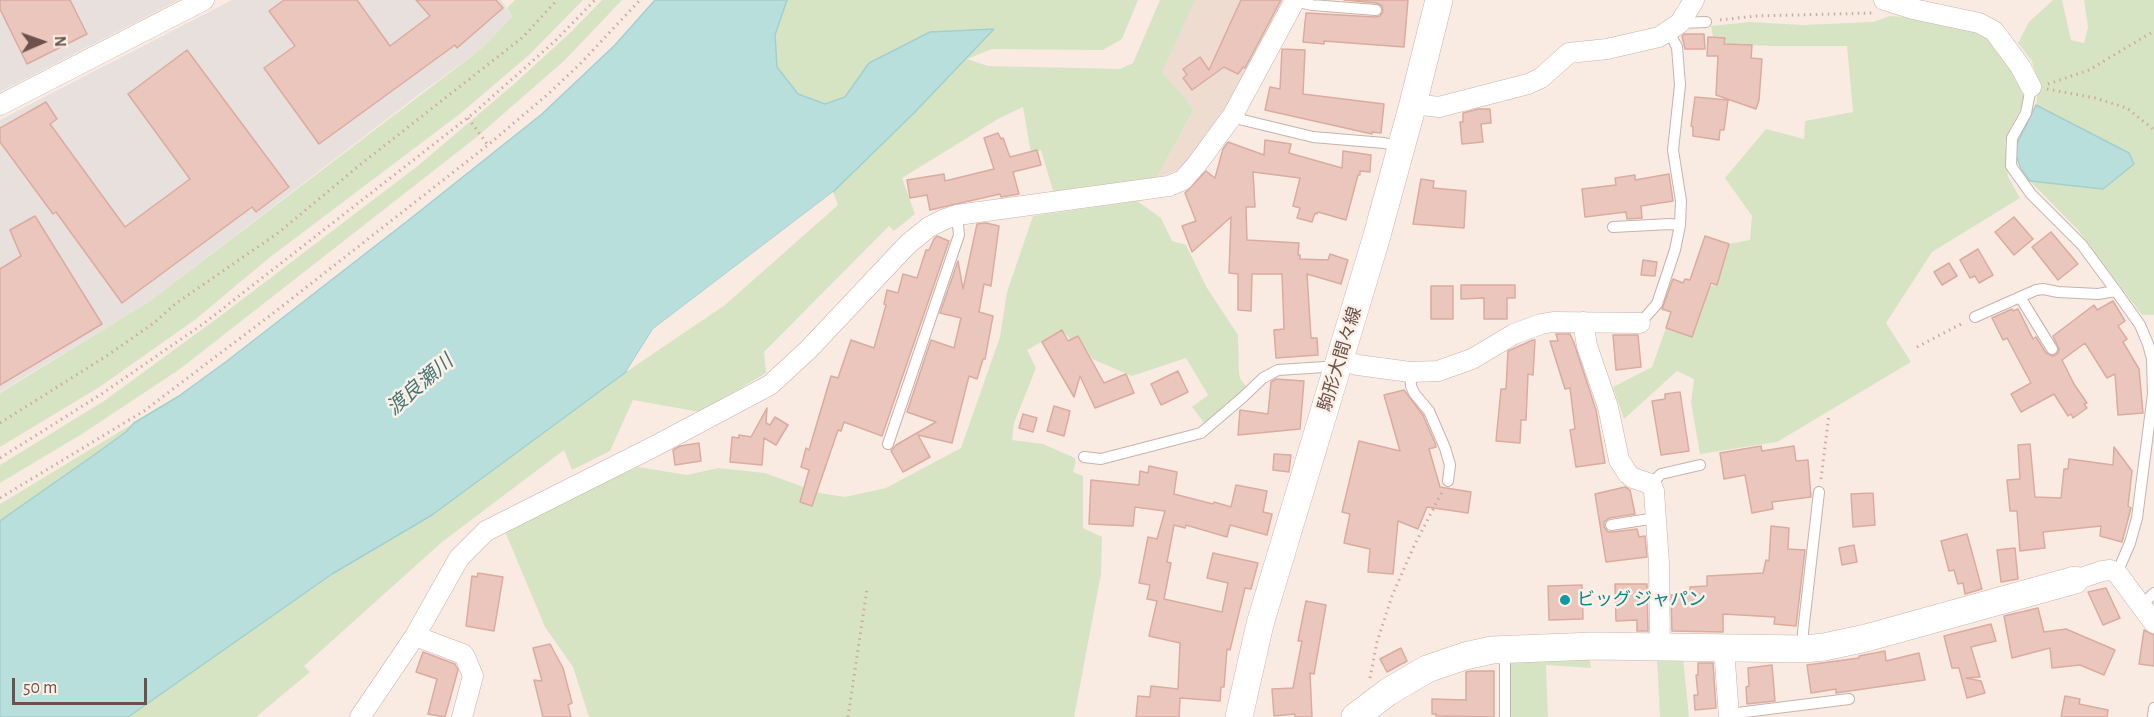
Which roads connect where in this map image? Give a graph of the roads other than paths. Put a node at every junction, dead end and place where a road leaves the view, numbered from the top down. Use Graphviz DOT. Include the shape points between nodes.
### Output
graph roads {
  1 [pos="204,0"];
  2 [pos="1294,0"];
  3 [pos="1439,0"];
  4 [pos="1694,0"];
  5 [pos="1890,2"];
  6 [pos="1376,10"];
  7 [pos="1706,22"];
  8 [pos="1675,27"];
  9 [pos="2034,87"];
  10 [pos="1413,104"];
  11 [pos="0,105"];
  12 [pos="1233,115"];
  13 [pos="1401,147"];
  14 [pos="957,215"];
  15 [pos="1680,225"];
  16 [pos="1613,227"];
  17 [pos="2116,291"];
  18 [pos="2020,297"];
  19 [pos="1975,317"];
  20 [pos="1583,322"];
  21 [pos="1640,323"];
  22 [pos="2052,349"];
  23 [pos="1338,365"];
  24 [pos="1410,372"];
  25 [pos="888,444"];
  26 [pos="1084,457"];
  27 [pos="1700,465"];
  28 [pos="1448,481"];
  29 [pos="1651,484"];
  30 [pos="1819,492"];
  31 [pos="1656,518"];
  32 [pos="1611,525"];
  33 [pos="2116,573"];
  34 [pos="2075,580"];
  35 [pos="2147,599"];
  36 [pos="2154,623"];
  37 [pos="415,636"];
  38 [pos="1660,647"];
  39 [pos="1505,648"];
  40 [pos="1724,648"];
  41 [pos="1803,649"];
  42 [pos="1849,699"];
  43 [pos="2154,708"];
  44 [pos="1363,710"];
  45 [pos="1729,716"];
  46 [pos="360,717"];
  47 [pos="462,717"];
  48 [pos="1239,717"];
  49 [pos="1505,717"];
  50 [pos="2153,717"];
  1 -- 11 [label="street"];
  2 -- 6 [label="lane"];
  2 -- 12 [label="street"];
  3 -- 10 [label="main road, 駒形大間々線"];
  4 -- 8 [label="street"];
  5 -- 9 [label="street" via="1979,23 1994,31"];
  7 -- 8 [label="lane"];
  8 -- 10 [label="street" via="1659,37 1569,53 1541,78 1528,84 1439,106"];
  8 -- 15 [label="lane" via="1680,85 1674,150"];
  9 -- 17 [label="lane" via="2012,138 2011,166 2031,194 2082,245"];
  10 -- 13 [label="main road, 駒形大間々線"];
  12 -- 13 [label="lane" via="1312,137"];
  12 -- 14 [label="street" via="1183,180 1169,186"];
  13 -- 23 [label="main road, 駒形大間々線"];
  14 -- 25 [label="lane" via="959,235"];
  14 -- 37 [label="street" via="930,227 908,244 808,350 766,388 486,531 459,558"];
  15 -- 16 [label="lane"];
  15 -- 21 [label="lane" via="1657,304"];
  17 -- 18 [label="lane" via="2098,294 2043,289"];
  17 -- 33 [label="lane" via="2140,326 2154,374 2137,518"];
  18 -- 19 [label="lane"];
  18 -- 22 [label="lane"];
  20 -- 21 [label="street"];
  20 -- 24 [label="street" via="1541,324 1451,367"];
  20 -- 29 [label="street" via="1619,460 1634,478"];
  23 -- 24 [label="street"];
  23 -- 26 [label="lane" via="1278,370 1263,378 1201,433 1101,459"];
  23 -- 48 [label="main road, 駒形大間々線" via="1260,624"];
  24 -- 28 [label="lane" via="1414,393 1429,411 1445,448 1450,465"];
  27 -- 29 [label="lane" via="1661,474"];
  29 -- 31 [label="street"];
  30 -- 41 [label="lane"];
  31 -- 32 [label="lane"];
  31 -- 38 [label="street"];
  33 -- 34 [label="street" via="2102,571"];
  33 -- 35 [label="street"];
  34 -- 41 [label="main road" via="1866,638"];
  35 -- 36 [label="street"];
  37 -- 46 [label="street"];
  37 -- 47 [label="street" via="463,654 466,659 473,676"];
  38 -- 39 [label="main road"];
  38 -- 40 [label="main road"];
  39 -- 44 [label="main road" via="1428,669"];
  39 -- 49 [label="lane"];
  40 -- 41 [label="main road"];
  40 -- 45 [label="street"];
  42 -- 45 [label="lane"];
  43 -- 50 [label="lane"];
}
